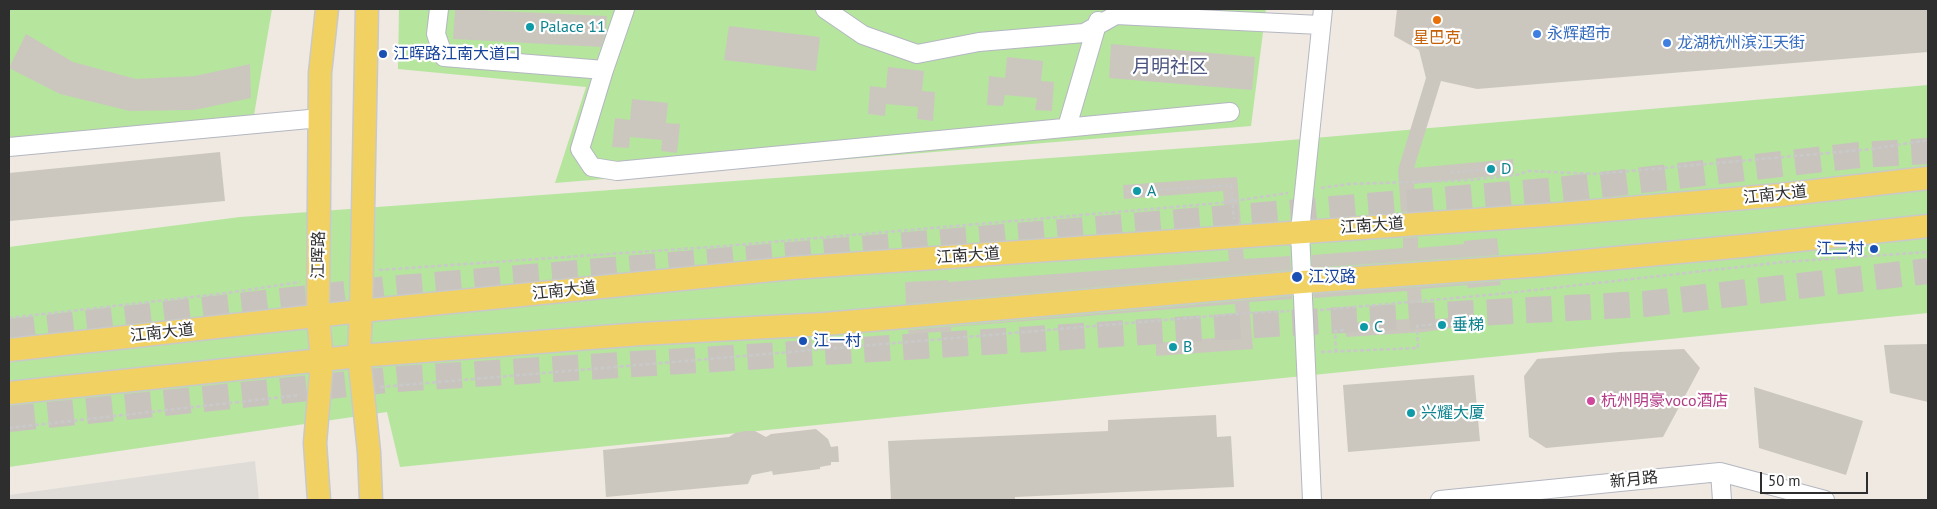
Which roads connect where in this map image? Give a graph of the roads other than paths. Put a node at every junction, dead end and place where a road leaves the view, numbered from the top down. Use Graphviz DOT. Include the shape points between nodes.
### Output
graph roads {
  1 [pos="327,9"];
  2 [pos="367,9"];
  3 [pos="439,9"];
  4 [pos="625,9"];
  5 [pos="825,9"];
  6 [pos="1103,9"];
  7 [pos="1321,17"];
  8 [pos="1097,26"];
  9 [pos="604,70"];
  10 [pos="1230,112"];
  11 [pos="320,118"];
  12 [pos="1067,127"];
  13 [pos="9,147"];
  14 [pos="1928,178"];
  15 [pos="1928,226"];
  16 [pos="1300,231"];
  17 [pos="1302,282"];
  18 [pos="361,311"];
  19 [pos="318,316"];
  20 [pos="9,350"];
  21 [pos="358,356"];
  22 [pos="322,361"];
  23 [pos="9,393"];
  24 [pos="1720,472"];
  25 [pos="319,500"];
  26 [pos="371,500"];
  27 [pos="1312,500"];
  28 [pos="1440,500"];
  29 [pos="1722,500"];
  30 [pos="1825,500"];
  1 -- 11 [label="main road, 江晖路" via="320,73"];
  2 -- 18 [label="main road"];
  3 -- 9 [label="street" via="436,34 444,57"];
  4 -- 9 [label="street"];
  5 -- 8 [label="street" via="863,36 917,54 979,42 1084,33"];
  6 -- 8 [label="street"];
  7 -- 8 [label="street" via="1116,15"];
  7 -- 16 [label="street"];
  8 -- 12 [label="street"];
  9 -- 12 [label="street" via="580,149 592,167 617,171"];
  10 -- 12 [label="street"];
  11 -- 13 [label="street"];
  11 -- 19 [label="main road, 江晖路"];
  14 -- 16 [label="main road, 江南大道" via="1780,195 1560,214"];
  15 -- 17 [label="main road" via="1641,256"];
  16 -- 17 [label="street"];
  16 -- 18 [label="main road, 江南大道" via="792,268"];
  17 -- 21 [label="main road" via="824,324 641,334"];
  17 -- 27 [label="street"];
  18 -- 19 [label="main road, 江南大道"];
  18 -- 21 [label="main road"];
  19 -- 20 [label="main road, 江南大道"];
  19 -- 22 [label="main road, 江晖路"];
  21 -- 22 [label="main road"];
  21 -- 26 [label="main road"];
  22 -- 23 [label="main road"];
  22 -- 25 [label="main road, 江晖路" via="315,444"];
  24 -- 28 [label="street, 新月路"];
  24 -- 29 [label="street"];
  24 -- 30 [label="street, 新月路"];
}
